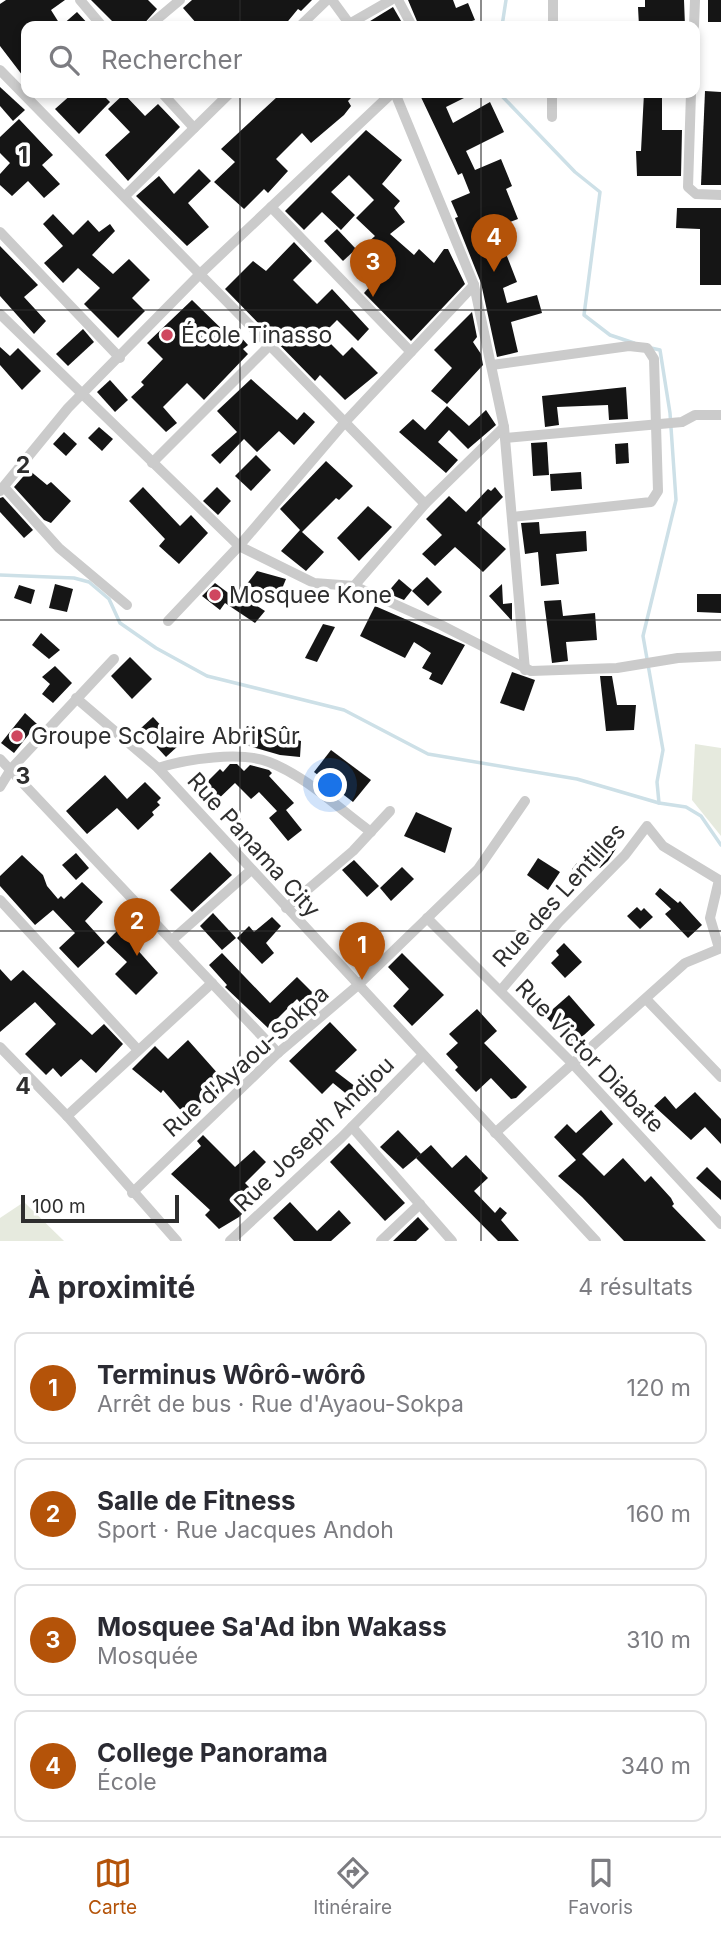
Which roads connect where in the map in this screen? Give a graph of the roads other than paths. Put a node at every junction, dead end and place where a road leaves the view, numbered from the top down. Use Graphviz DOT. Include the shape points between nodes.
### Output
graph roads {
  1 [pos="80,0"];
  2 [pos="180,0"];
  3 [pos="330,0"];
  4 [pos="391,0"];
  5 [pos="398,0"];
  6 [pos="553,0"];
  7 [pos="695,0"];
  8 [pos="98,21"];
  9 [pos="155,21"];
  10 [pos="306,21"];
  11 [pos="347,21"];
  12 [pos="357,21"];
  13 [pos="409,21"];
  14 [pos="553,21"];
  15 [pos="694,21"];
  16 [pos="0,70"];
  17 [pos="21,91"];
  18 [pos="28,98"];
  19 [pos="167,98"];
  20 [pos="225,98"];
  21 [pos="388,98"];
  22 [pos="395,98"];
  23 [pos="552,98"];
  24 [pos="691,98"];
  25 [pos="552,117"];
  26 [pos="194,128"];
  27 [pos="721,195"];
  28 [pos="125,196"];
  29 [pos="271,207"];
  30 [pos="0,232"];
  31 [pos="199,275"];
  32 [pos="474,285"];
  33 [pos="0,314"];
  34 [pos="268,347"];
  35 [pos="411,352"];
  36 [pos="120,358"];
  37 [pos="492,365"];
  38 [pos="82,394"];
  39 [pos="721,415"];
  40 [pos="345,422"];
  41 [pos="655,423"];
  42 [pos="504,432"];
  43 [pos="152,463"];
  44 [pos="2,489"];
  45 [pos="425,504"];
  46 [pos="512,517"];
  47 [pos="239,546"];
  48 [pos="354,586"];
  49 [pos="127,605"];
  50 [pos="168,621"];
  51 [pos="721,656"];
  52 [pos="114,659"];
  53 [pos="525,670"];
  54 [pos="76,698"];
  55 [pos="0,759"];
  56 [pos="158,768"];
  57 [pos="11,769"];
  58 [pos="0,787"];
  59 [pos="525,801"];
  60 [pos="390,811"];
  61 [pos="371,832"];
  62 [pos="250,871"];
  63 [pos="0,900"];
  64 [pos="286,908"];
  65 [pos="427,918"];
  66 [pos="172,940"];
  67 [pos="720,948"];
  68 [pos="212,983"];
  69 [pos="357,986"];
  70 [pos="501,990"];
  71 [pos="646,999"];
  72 [pos="0,1047"];
  73 [pos="138,1050"];
  74 [pos="278,1053"];
  75 [pos="423,1055"];
  76 [pos="573,1063"];
  77 [pos="721,1077"];
  78 [pos="67,1116"];
  79 [pos="352,1128"];
  80 [pos="495,1133"];
  81 [pos="132,1193"];
  82 [pos="420,1205"];
  83 [pos="721,1224"];
  84 [pos="239,1233"];
  85 [pos="177,1241"];
  86 [pos="230,1241"];
  87 [pos="247,1241"];
  88 [pos="381,1241"];
  89 [pos="452,1241"];
  90 [pos="596,1241"];
  1 -- 8 [label="street"];
  2 -- 9 [label="street"];
  3 -- 10 [label="street"];
  3 -- 11 [label="street"];
  4 -- 12 [label="street"];
  5 -- 13 [label="street"];
  6 -- 14 [label="street"];
  7 -- 15 [label="street"];
  16 -- 17 [label="street"];
  18 -- 28 [label="street"];
  19 -- 26 [label="street"];
  20 -- 26 [label="street"];
  21 -- 29 [label="street"];
  22 -- 32 [label="street"];
  23 -- 25 [label="street"];
  24 -- 27 [label="street" via="688,187 696,194"];
  26 -- 28 [label="street"];
  28 -- 31 [label="street"];
  29 -- 31 [label="street"];
  29 -- 35 [label="street"];
  30 -- 36 [label="street"];
  31 -- 34 [label="street"];
  31 -- 36 [label="street"];
  32 -- 35 [label="street"];
  32 -- 37 [label="street"];
  33 -- 38 [label="street"];
  34 -- 40 [label="street"];
  34 -- 43 [label="street"];
  35 -- 40 [label="street"];
  36 -- 38 [label="street"];
  37 -- 41 [label="street" via="629,346 647,348 654,359"];
  37 -- 42 [label="street"];
  38 -- 43 [label="street"];
  38 -- 44 [label="street"];
  39 -- 41 [label="street"];
  40 -- 45 [label="street"];
  40 -- 47 [label="street"];
  41 -- 42 [label="street"];
  41 -- 46 [label="street" via="658,491 651,502"];
  42 -- 45 [label="street"];
  42 -- 46 [label="street"];
  43 -- 47 [label="street"];
  44 -- 49 [label="street" via="60,548"];
  45 -- 48 [label="street"];
  46 -- 53 [label="street"];
  47 -- 48 [label="street" via="314,583"];
  47 -- 50 [label="street"];
  48 -- 53 [label="street"];
  51 -- 53 [label="street" via="617,668"];
  52 -- 54 [label="street"];
  54 -- 56 [label="street, Rue Panama City"];
  54 -- 57 [label="street"];
  55 -- 57 [label="street"];
  56 -- 61 [label="street" via="182,761 268,761"];
  56 -- 62 [label="street, Rue Panama City"];
  57 -- 58 [label="street"];
  57 -- 66 [label="street"];
  59 -- 65 [label="street, Rue d'Ayaou-Sokpa" via="478,869"];
  60 -- 61 [label="street"];
  61 -- 64 [label="street"];
  62 -- 64 [label="street, Rue Panama City"];
  62 -- 66 [label="street"];
  63 -- 73 [label="street"];
  64 -- 69 [label="street, Rue Panama City"];
  65 -- 69 [label="street, Rue d'Ayaou-Sokpa"];
  65 -- 70 [label="street, Rue Victor Diabate"];
  66 -- 68 [label="street"];
  67 -- 70 [label="street, Rue des Lentilles" via="710,918 719,880 663,846 646,826"];
  67 -- 71 [label="street" via="685,963"];
  68 -- 73 [label="street"];
  68 -- 74 [label="street"];
  69 -- 74 [label="street, Rue d'Ayaou-Sokpa"];
  69 -- 75 [label="street, Rue Panama City"];
  70 -- 76 [label="street, Rue Victor Diabate"];
  71 -- 76 [label="street"];
  71 -- 77 [label="street"];
  72 -- 78 [label="street"];
  73 -- 78 [label="street"];
  74 -- 81 [label="street, Rue d'Ayaou-Sokpa"];
  75 -- 79 [label="street, Rue Joseph Andjou"];
  75 -- 80 [label="street, Rue Panama City"];
  76 -- 80 [label="street"];
  76 -- 83 [label="street, Rue Victor Diabate"];
  78 -- 81 [label="street"];
  79 -- 82 [label="street"];
  79 -- 84 [label="street, Rue Joseph Andjou"];
  80 -- 90 [label="street, Rue Panama City"];
  81 -- 85 [label="street"];
  82 -- 88 [label="street"];
  82 -- 89 [label="street"];
  84 -- 86 [label="street, Rue Joseph Andjou"];
  84 -- 87 [label="street"];
}
